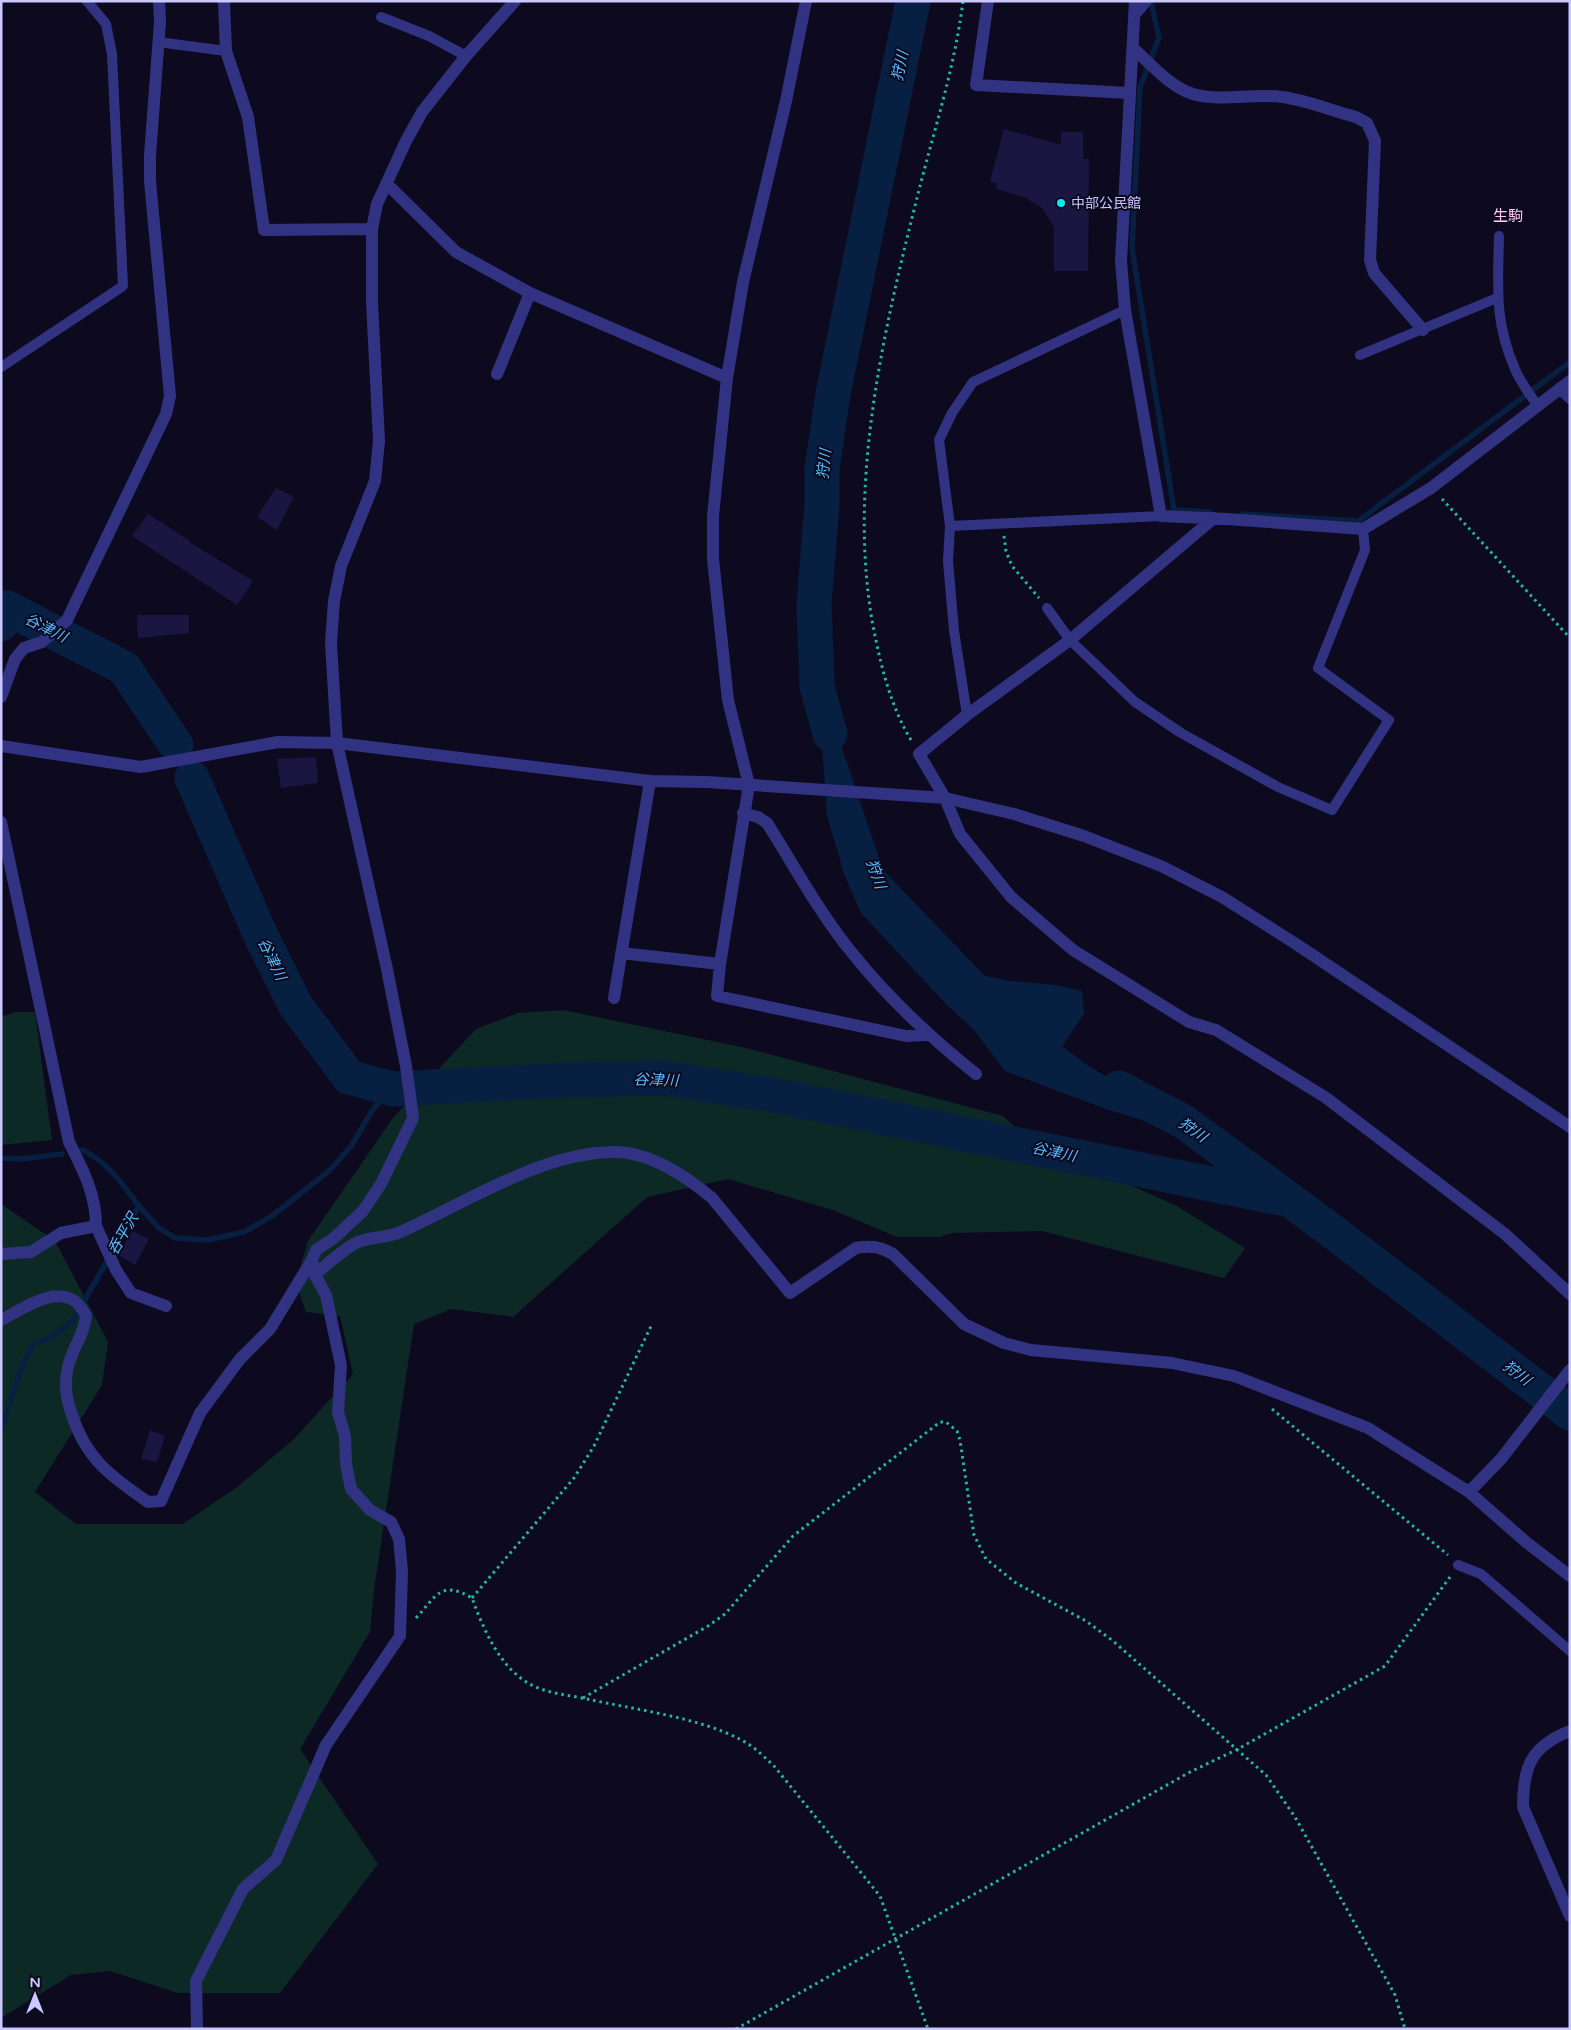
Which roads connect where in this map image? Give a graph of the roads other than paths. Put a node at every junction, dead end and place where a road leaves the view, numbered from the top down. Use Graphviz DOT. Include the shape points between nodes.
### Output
graph roads {
  1 [pos="87,1"];
  2 [pos="159,1"];
  3 [pos="224,1"];
  4 [pos="515,1"];
  5 [pos="806,1"];
  6 [pos="988,1"];
  7 [pos="1135,1"];
  8 [pos="1146,1"];
  9 [pos="1134,15"];
  10 [pos="381,17"];
  11 [pos="158,42"];
  12 [pos="1132,48"];
  13 [pos="226,51"];
  14 [pos="466,56"];
  15 [pos="1130,93"];
  16 [pos="386,184"];
  17 [pos="372,229"];
  18 [pos="1500,236"];
  19 [pos="530,293"];
  20 [pos="1497,298"];
  21 [pos="1126,310"];
  22 [pos="1423,330"];
  23 [pos="1360,355"];
  24 [pos="1,367"];
  25 [pos="497,374"];
  26 [pos="727,378"];
  27 [pos="1565,385"];
  28 [pos="1570,398"];
  29 [pos="1537,405"];
  30 [pos="1162,516"];
  31 [pos="1214,518"];
  32 [pos="950,526"];
  33 [pos="1363,529"];
  34 [pos="1047,608"];
  35 [pos="1070,640"];
  36 [pos="1,697"];
  37 [pos="967,715"];
  38 [pos="337,743"];
  39 [pos="1,746"];
  40 [pos="650,781"];
  41 [pos="749,785"];
  42 [pos="946,798"];
  43 [pos="743,813"];
  44 [pos="1,822"];
  45 [pos="621,953"];
  46 [pos="720,964"];
  47 [pos="614,998"];
  48 [pos="928,1035"];
  49 [pos="976,1074"];
  50 [pos="1570,1127"];
  51 [pos="96,1226"];
  52 [pos="1,1254"];
  53 [pos="312,1260"];
  54 [pos="315,1275"];
  55 [pos="1570,1294"];
  56 [pos="166,1306"];
  57 [pos="1,1320"];
  58 [pos="1570,1370"];
  59 [pos="1469,1492"];
  60 [pos="1458,1565"];
  61 [pos="1570,1576"];
  62 [pos="1570,1651"];
  63 [pos="1570,1731"];
  64 [pos="1570,1916"];
  65 [pos="196,2029"];
  1 -- 24 [label="lane" via="106,24 112,54 122,286"];
  2 -- 11 [label="street"];
  3 -- 13 [label="street"];
  4 -- 14 [label="street"];
  5 -- 26 [label="street" via="784,110 742,282"];
  6 -- 15 [label="street" via="976,84"];
  7 -- 9 [label="street"];
  8 -- 9 [label="street"];
  9 -- 12 [label="street"];
  10 -- 14 [label="lane" via="429,36"];
  11 -- 13 [label="lane"];
  11 -- 36 [label="street" via="150,181 170,396 166,414 67,620 42,642 24,648 15,659"];
  12 -- 15 [label="street"];
  12 -- 22 [label="street" via="1179,88 1193,94 1207,97 1283,97 1367,123 1375,141 1370,260 1374,274"];
  13 -- 17 [label="street" via="248,117 264,230"];
  14 -- 16 [label="street" via="422,112"];
  15 -- 21 [label="street" via="1121,261"];
  16 -- 17 [label="street" via="377,204"];
  16 -- 19 [label="street" via="456,252"];
  17 -- 38 [label="street" via="379,441 375,481 341,566 334,601 331,643"];
  18 -- 20 [label="lane"];
  19 -- 25 [label="street"];
  19 -- 26 [label="street"];
  20 -- 22 [label="lane"];
  20 -- 29 [label="lane" via="1500,324 1515,370"];
  21 -- 30 [label="street"];
  21 -- 32 [label="lane" via="973,382 939,440"];
  22 -- 23 [label="lane"];
  26 -- 41 [label="street" via="713,516 712,559 728,700"];
  27 -- 28 [label="street"];
  27 -- 29 [label="street"];
  29 -- 33 [label="street" via="1431,488"];
  30 -- 31 [label="street"];
  30 -- 32 [label="lane"];
  31 -- 33 [label="street"];
  31 -- 35 [label="street"];
  32 -- 37 [label="lane" via="948,561 954,631"];
  33 -- 35 [label="lane" via="1365,550 1318,668 1389,720 1332,810 1278,788 1181,733 1135,702"];
  34 -- 35 [label="lane"];
  35 -- 37 [label="street"];
  37 -- 42 [label="street" via="919,754"];
  38 -- 39 [label="street" via="278,742 141,767"];
  38 -- 40 [label="street"];
  38 -- 53 [label="street" via="387,969 413,1118 381,1184 363,1211 316,1250"];
  40 -- 41 [label="street"];
  40 -- 45 [label="street"];
  41 -- 42 [label="street"];
  41 -- 43 [label="street"];
  42 -- 50 [label="street" via="1014,814 1084,836 1161,866 1222,897"];
  42 -- 55 [label="street" via="960,834 1011,897 1073,950 1189,1022 1216,1030 1325,1097 1505,1234"];
  43 -- 46 [label="street"];
  43 -- 48 [label="street" via="758,817 767,824 853,954"];
  44 -- 51 [label="street" via="70,1142 90,1184"];
  45 -- 46 [label="street"];
  45 -- 47 [label="street"];
  46 -- 48 [label="street" via="718,996 906,1036"];
  48 -- 49 [label="street"];
  51 -- 52 [label="street" via="61,1233 31,1252"];
  51 -- 56 [label="street" via="116,1270 131,1293"];
  53 -- 54 [label="street"];
  53 -- 57 [label="street" via="270,1329 240,1359 200,1413 161,1500 148,1502 120,1483 97,1462 78,1436 64,1392 73,1347 85,1329 86,1315 76,1302 62,1297 45,1298"];
  54 -- 59 [label="street" via="356,1243 395,1234 529,1172 577,1155 615,1152 658,1163 699,1187 712,1198 790,1293 856,1248 877,1247 893,1254 964,1324 1004,1343 1031,1350 1172,1363 1234,1376 1368,1428"];
  54 -- 65 [label="street" via="326,1295 341,1365 338,1412 345,1436 351,1489 370,1510 391,1522 399,1539 402,1571 400,1636 326,1745 276,1860 243,1889 196,1981"];
  58 -- 59 [label="street" via="1501,1459"];
  59 -- 61 [label="street"];
  60 -- 62 [label="lane" via="1481,1574"];
  63 -- 64 [label="street" via="1537,1749 1527,1770 1523,1807"];
}
